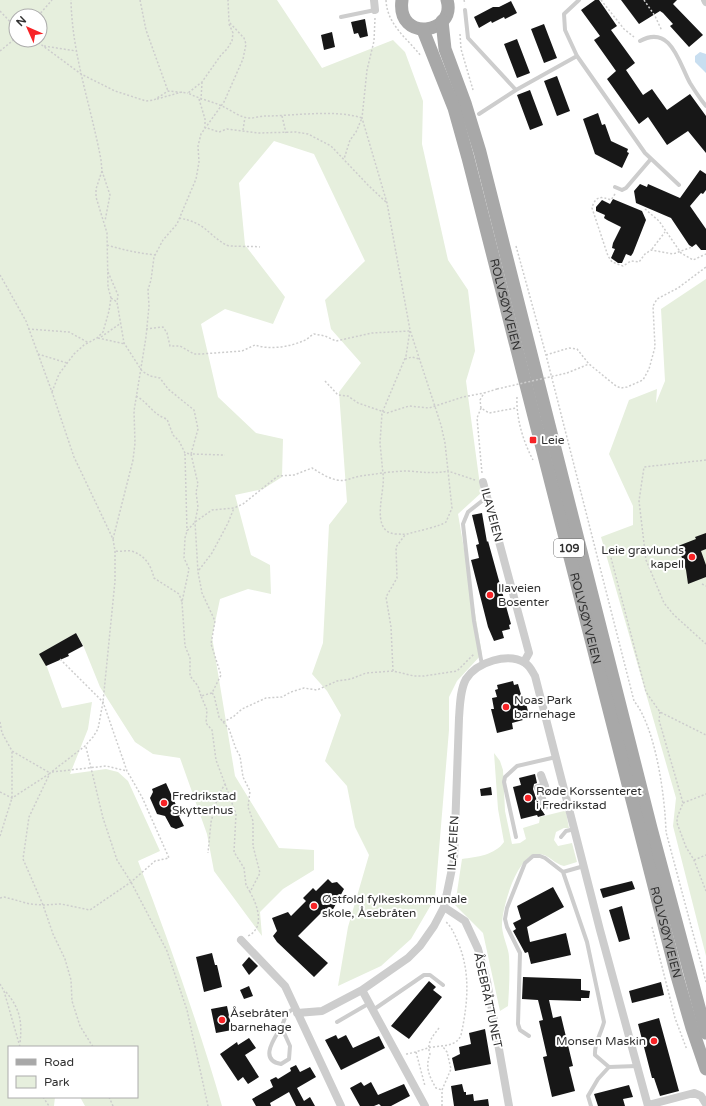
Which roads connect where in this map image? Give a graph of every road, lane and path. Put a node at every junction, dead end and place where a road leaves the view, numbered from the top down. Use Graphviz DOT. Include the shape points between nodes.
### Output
graph roads {
  1 [pos="52,0"];
  2 [pos="70,0"];
  3 [pos="140,0"];
  4 [pos="228,0"];
  5 [pos="374,0"];
  6 [pos="386,0"];
  7 [pos="402,0"];
  8 [pos="446,0"];
  9 [pos="464,0"];
  10 [pos="579,0"];
  11 [pos="601,0"];
  12 [pos="644,0"];
  13 [pos="45,8"];
  14 [pos="375,10"];
  15 [pos="465,10"];
  16 [pos="0,12"];
  17 [pos="341,17"];
  18 [pos="8,20"];
  19 [pos="442,21"];
  20 [pos="229,22"];
  21 [pos="423,30"];
  22 [pos="460,32"];
  23 [pos="666,40"];
  24 [pos="640,41"];
  25 [pos="8,45"];
  26 [pos="48,47"];
  27 [pos="47,48"];
  28 [pos="76,51"];
  29 [pos="0,52"];
  30 [pos="577,56"];
  31 [pos="422,57"];
  32 [pos="81,74"];
  33 [pos="202,82"];
  34 [pos="516,90"];
  35 [pos="168,91"];
  36 [pos="182,92"];
  37 [pos="473,92"];
  38 [pos="188,93"];
  39 [pos="156,99"];
  40 [pos="200,99"];
  41 [pos="221,105"];
  42 [pos="706,106"];
  43 [pos="479,114"];
  44 [pos="282,115"];
  45 [pos="246,117"];
  46 [pos="362,118"];
  47 [pos="204,127"];
  48 [pos="243,130"];
  49 [pos="286,133"];
  50 [pos="344,159"];
  51 [pos="650,160"];
  52 [pos="102,171"];
  53 [pos="679,185"];
  54 [pos="616,188"];
  55 [pos="387,203"];
  56 [pos="645,209"];
  57 [pos="179,218"];
  58 [pos="105,223"];
  59 [pos="665,232"];
  60 [pos="515,242"];
  61 [pos="107,245"];
  62 [pos="260,247"];
  63 [pos="692,247"];
  64 [pos="652,250"];
  65 [pos="679,251"];
  66 [pos="706,254"];
  67 [pos="155,255"];
  68 [pos="706,267"];
  69 [pos="108,271"];
  70 [pos="0,275"];
  71 [pos="111,298"];
  72 [pos="117,302"];
  73 [pos="121,324"];
  74 [pos="28,329"];
  75 [pos="146,329"];
  76 [pos="410,331"];
  77 [pos="101,337"];
  78 [pos="98,338"];
  79 [pos="89,343"];
  80 [pos="125,344"];
  81 [pos="37,354"];
  82 [pos="546,355"];
  83 [pos="419,359"];
  84 [pos="405,360"];
  85 [pos="67,363"];
  86 [pos="589,364"];
  87 [pos="140,367"];
  88 [pos="325,380"];
  89 [pos="515,382"];
  90 [pos="517,390"];
  91 [pos="52,392"];
  92 [pos="484,393"];
  93 [pos="136,396"];
  94 [pos="517,396"];
  95 [pos="434,407"];
  96 [pos="481,408"];
  97 [pos="516,408"];
  98 [pos="382,412"];
  99 [pos="185,453"];
  100 [pos="191,454"];
  101 [pos="226,455"];
  102 [pos="706,460"];
  103 [pos="535,464"];
  104 [pos="448,471"];
  105 [pos="383,474"];
  106 [pos="483,482"];
  107 [pos="487,497"];
  108 [pos="234,508"];
  109 [pos="195,522"];
  110 [pos="186,531"];
  111 [pos="405,535"];
  112 [pos="113,539"];
  113 [pos="609,550"];
  114 [pos="115,551"];
  115 [pos="198,572"];
  116 [pos="702,584"];
  117 [pos="706,586"];
  118 [pos="182,602"];
  119 [pos="706,644"];
  120 [pos="480,648"];
  121 [pos="60,659"];
  122 [pos="524,662"];
  123 [pos="482,665"];
  124 [pos="393,671"];
  125 [pos="212,693"];
  126 [pos="201,696"];
  127 [pos="103,702"];
  128 [pos="660,712"];
  129 [pos="0,722"];
  130 [pos="223,722"];
  131 [pos="706,735"];
  132 [pos="86,746"];
  133 [pos="12,752"];
  134 [pos="556,757"];
  135 [pos="90,767"];
  136 [pos="127,771"];
  137 [pos="50,773"];
  138 [pos="542,775"];
  139 [pos="225,784"];
  140 [pos="0,792"];
  141 [pos="706,794"];
  142 [pos="12,798"];
  143 [pos="568,802"];
  144 [pos="683,803"];
  145 [pos="543,805"];
  146 [pos="575,829"];
  147 [pos="0,836"];
  148 [pos="516,837"];
  149 [pos="561,837"];
  150 [pos="208,853"];
  151 [pos="706,855"];
  152 [pos="694,860"];
  153 [pos="584,866"];
  154 [pos="563,872"];
  155 [pos="131,882"];
  156 [pos="706,891"];
  157 [pos="250,892"];
  158 [pos="0,898"];
  159 [pos="43,905"];
  160 [pos="444,907"];
  161 [pos="438,918"];
  162 [pos="652,925"];
  163 [pos="245,938"];
  164 [pos="706,982"];
  165 [pos="0,984"];
  166 [pos="444,985"];
  167 [pos="362,990"];
  168 [pos="4,991"];
  169 [pos="371,1007"];
  170 [pos="296,1010"];
  171 [pos="337,1022"];
  172 [pos="282,1026"];
  173 [pos="439,1028"];
  174 [pos="706,1033"];
  175 [pos="529,1036"];
  176 [pos="20,1046"];
  177 [pos="92,1046"];
  178 [pos="443,1047"];
  179 [pos="428,1048"];
  180 [pos="416,1052"];
  181 [pos="688,1054"];
  182 [pos="397,1057"];
  183 [pos="609,1066"];
  184 [pos="637,1066"];
  185 [pos="706,1069"];
  186 [pos="425,1086"];
  187 [pos="442,1090"];
  188 [pos="706,1104"];
  189 [pos="208,1106"];
  190 [pos="341,1106"];
  191 [pos="425,1106"];
  192 [pos="442,1106"];
  193 [pos="510,1106"];
  194 [pos="591,1106"];
  195 [pos="648,1106"];
  1 -- 13 [label="path"];
  2 -- 28 [label="path"];
  3 -- 35 [label="path" via="146,30"];
  4 -- 20 [label="path"];
  5 -- 14 [label="street"];
  6 -- 31 [label="path" via="395,29"];
  7 -- 21 [label="main road" via="403,16 415,28"];
  8 -- 19 [label="main road, 109" via="447,13"];
  9 -- 15 [label="path"];
  10 -- 30 [label="lane" via="564,14 564,30"];
  11 -- 24 [label="path" via="624,29"];
  12 -- 23 [label="path"];
  14 -- 17 [label="lane"];
  14 -- 46 [label="path" via="374,41 367,70"];
  15 -- 34 [label="lane" via="468,38"];
  16 -- 18 [label="path"];
  19 -- 21 [label="main road" via="434,28"];
  19 -- 174 [label="main road, ROLVSØYVEIEN / 109" via="445,49 480,152 651,828"];
  20 -- 33 [label="path" via="232,41"];
  20 -- 41 [label="path" via="244,38 246,44 242,64"];
  21 -- 185 [label="main road, ROLVSØYVEIEN / 109" via="454,108 468,158 677,976"];
  22 -- 37 [label="path" via="461,49"];
  23 -- 24 [label="lane" via="652,37"];
  23 -- 42 [label="lane"];
  25 -- 29 [label="path"];
  26 -- 28 [label="path"];
  27 -- 32 [label="path"];
  28 -- 32 [label="path"];
  30 -- 34 [label="lane"];
  30 -- 51 [label="lane"];
  32 -- 39 [label="path" via="115,91 146,101"];
  32 -- 52 [label="path" via="97,138"];
  33 -- 38 [label="path"];
  33 -- 40 [label="path"];
  34 -- 43 [label="lane"];
  35 -- 36 [label="path"];
  35 -- 39 [label="path"];
  36 -- 38 [label="path"];
  36 -- 39 [label="path"];
  38 -- 40 [label="path"];
  40 -- 41 [label="path"];
  40 -- 47 [label="path" via="205,119"];
  41 -- 45 [label="path"];
  41 -- 47 [label="path"];
  44 -- 45 [label="path"];
  44 -- 46 [label="path" via="342,115"];
  44 -- 49 [label="path"];
  45 -- 48 [label="path"];
  46 -- 50 [label="path" via="350,140"];
  46 -- 55 [label="path"];
  47 -- 48 [label="path" via="219,132 227,129"];
  47 -- 57 [label="path" via="198,146 196,178"];
  48 -- 49 [label="path"];
  49 -- 50 [label="path" via="308,134 326,142"];
  50 -- 55 [label="path"];
  51 -- 53 [label="lane"];
  51 -- 54 [label="lane" via="626,188"];
  52 -- 58 [label="path" via="110,195"];
  52 -- 58 [label="path" via="96,197"];
  54 -- 64 [label="path" via="611,200 598,197 592,208 608,256 612,262 623,266 631,261 639,262"];
  55 -- 76 [label="path"];
  56 -- 59 [label="path" via="659,221"];
  57 -- 62 [label="path" via="202,226 228,246"];
  57 -- 67 [label="path"];
  58 -- 61 [label="path"];
  59 -- 64 [label="path"];
  59 -- 65 [label="path"];
  60 -- 82 [label="path"];
  61 -- 67 [label="path" via="130,252"];
  61 -- 69 [label="path"];
  63 -- 65 [label="path"];
  64 -- 65 [label="path" via="673,254"];
  65 -- 66 [label="path" via="691,260"];
  67 -- 75 [label="path" via="148,290"];
  68 -- 86 [label="path" via="678,288 657,299 653,306 655,347 643,380 621,388"];
  69 -- 71 [label="path"];
  69 -- 72 [label="path" via="118,295"];
  70 -- 74 [label="path" via="21,311"];
  71 -- 72 [label="path"];
  71 -- 78 [label="path" via="106,326"];
  72 -- 73 [label="path"];
  73 -- 77 [label="path"];
  73 -- 80 [label="path"];
  74 -- 79 [label="path" via="69,332"];
  74 -- 81 [label="path"];
  75 -- 76 [label="path" via="163,327 170,346 180,346 194,354 242,351 255,345 262,348 285,346 305,341 314,334 336,342 372,333"];
  75 -- 87 [label="path"];
  76 -- 83 [label="path"];
  76 -- 84 [label="path"];
  77 -- 78 [label="path"];
  77 -- 80 [label="path"];
  78 -- 79 [label="path"];
  79 -- 85 [label="path" via="80,348"];
  80 -- 87 [label="path"];
  81 -- 85 [label="path"];
  81 -- 91 [label="path"];
  82 -- 86 [label="path" via="569,348 577,349"];
  82 -- 164 [label="path" via="634,701 643,711 650,727 665,807 666,832"];
  83 -- 84 [label="path" via="412,357"];
  83 -- 95 [label="path"];
  84 -- 98 [label="path"];
  85 -- 91 [label="path" via="59,374"];
  86 -- 92 [label="path, bridge" via="567,373"];
  87 -- 93 [label="path"];
  87 -- 100 [label="path" via="147,374 160,378 168,389 194,410 198,429"];
  88 -- 98 [label="path" via="338,395 348,396 358,403"];
  89 -- 90 [label="path"];
  91 -- 112 [label="path" via="74,458"];
  92 -- 95 [label="path"];
  92 -- 96 [label="path"];
  93 -- 99 [label="path" via="144,400 148,408 159,417 167,419 173,435"];
  93 -- 112 [label="path" via="133,460"];
  94 -- 97 [label="path"];
  95 -- 98 [label="path" via="409,406 391,413"];
  95 -- 104 [label="path" via="445,443"];
  96 -- 97 [label="path" via="489,413"];
  96 -- 106 [label="path" via="477,418"];
  97 -- 103 [label="path" via="526,446"];
  98 -- 105 [label="path" via="380,443"];
  99 -- 100 [label="path"];
  99 -- 110 [label="path"];
  100 -- 101 [label="path"];
  100 -- 109 [label="path" via="198,484"];
  102 -- 119 [label="path" via="644,467 639,502 646,560 664,603 674,616"];
  104 -- 105 [label="path" via="435,474 406,471"];
  104 -- 106 [label="path"];
  104 -- 111 [label="path" via="452,502 446,522"];
  105 -- 108 [label="path" via="340,480 316,472 312,468 298,474 278,476 243,504"];
  105 -- 111 [label="path" via="380,519 387,531"];
  106 -- 107 [label="street, ILAVEIEN"];
  107 -- 120 [label="lane" via="468,512 464,524 474,621"];
  107 -- 122 [label="street, ILAVEIEN" via="529,654"];
  108 -- 109 [label="path" via="212,510"];
  108 -- 115 [label="path" via="228,523"];
  109 -- 110 [label="path"];
  109 -- 115 [label="path"];
  110 -- 118 [label="path" via="184,558 190,569"];
  111 -- 124 [label="path" via="396,547 397,578 386,597 391,627"];
  112 -- 114 [label="path"];
  113 -- 128 [label="path" via="646,692"];
  114 -- 118 [label="path" via="130,551 144,557 154,578 179,594"];
  114 -- 127 [label="path" via="115,581"];
  115 -- 125 [label="path" via="202,593 215,621 211,644 221,674"];
  116 -- 117 [label="path"];
  118 -- 126 [label="path" via="185,646 190,658 189,673"];
  120 -- 123 [label="lane"];
  120 -- 124 [label="path" via="457,671 414,676"];
  121 -- 127 [label="path"];
  122 -- 123 [label="street, ILAVEIEN" via="505,659"];
  122 -- 134 [label="street" via="535,676"];
  123 -- 160 [label="street, ILAVEIEN" via="468,676 461,696 455,787 454,859"];
  124 -- 130 [label="path" via="366,673 317,690 304,688 282,697 266,698 242,709"];
  125 -- 126 [label="path"];
  125 -- 130 [label="path"];
  126 -- 139 [label="path" via="207,710 206,723 212,730 217,765"];
  127 -- 132 [label="path" via="98,729"];
  127 -- 136 [label="path"];
  128 -- 131 [label="path"];
  128 -- 144 [label="path" via="659,720"];
  129 -- 133 [label="path" via="2,733"];
  130 -- 157 [label="path" via="230,731 240,756 243,777 250,791 248,807 253,821 253,846 260,873"];
  132 -- 135 [label="path"];
  132 -- 137 [label="path"];
  133 -- 137 [label="path"];
  133 -- 142 [label="path"];
  134 -- 143 [label="street"];
  134 -- 148 [label="lane" via="517,766 505,776 504,782"];
  135 -- 136 [label="path" via="113,766"];
  135 -- 137 [label="path"];
  135 -- 155 [label="path" via="117,860"];
  136 -- 155 [label="path" via="142,797 169,858 155,861"];
  137 -- 142 [label="path"];
  137 -- 159 [label="path" via="29,817 24,859"];
  138 -- 145 [label="street" via="545,786 539,788"];
  139 -- 150 [label="path" via="218,796 211,822"];
  139 -- 157 [label="path" via="236,814 234,852 244,868 246,885"];
  140 -- 142 [label="path"];
  141 -- 144 [label="path"];
  142 -- 147 [label="path"];
  143 -- 145 [label="lane"];
  143 -- 146 [label="street"];
  144 -- 152 [label="path" via="677,823"];
  146 -- 149 [label="lane" via="566,831"];
  146 -- 153 [label="street"];
  151 -- 152 [label="path"];
  152 -- 156 [label="path"];
  153 -- 154 [label="lane"];
  153 -- 184 [label="street"];
  154 -- 175 [label="lane" via="545,858 533,856 525,863 507,908 507,927 520,953 518,1024 520,1030"];
  154 -- 183 [label="lane" via="587,942 604,1022 601,1035 594,1046 595,1054"];
  155 -- 159 [label="path" via="90,910 61,904"];
  155 -- 189 [label="path" via="167,951 187,1010"];
  157 -- 163 [label="path" via="259,922 256,931"];
  158 -- 159 [label="path"];
  159 -- 177 [label="path" via="67,963 72,1001 80,1026"];
  160 -- 161 [label="street, ILAVEIEN"];
  160 -- 193 [label="street, ÅSEBRÅTTUNET" via="465,921 480,956"];
  161 -- 167 [label="street, ILAVEIEN" via="424,941 408,958"];
  161 -- 178 [label="path" via="447,922 455,936 466,966 468,981 461,1035 456,1042"];
  162 -- 181 [label="path" via="675,1018"];
  163 -- 170 [label="street" via="285,986"];
  165 -- 168 [label="path"];
  166 -- 169 [label="lane" via="430,975 424,975"];
  167 -- 169 [label="street"];
  167 -- 170 [label="street, ILAVEIEN" via="322,1011"];
  168 -- 176 [label="path"];
  168 -- 176 [label="path" via="15,1003 22,1023"];
  169 -- 171 [label="lane"];
  169 -- 182 [label="street"];
  170 -- 172 [label="lane" via="285,1014"];
  170 -- 190 [label="street"];
  172 -- 172 [label="lane" via="269,1051 274,1062 281,1064 289,1059 291,1052"];
  173 -- 179 [label="path"];
  178 -- 179 [label="path"];
  178 -- 187 [label="path" via="451,1068"];
  179 -- 180 [label="path"];
  179 -- 187 [label="path" via="429,1076 436,1088"];
  180 -- 182 [label="path"];
  180 -- 186 [label="path"];
  182 -- 191 [label="street"];
  183 -- 184 [label="lane"];
  183 -- 194 [label="lane" via="588,1096"];
  184 -- 195 [label="street"];
  187 -- 192 [label="path"];
  188 -- 195 [label="street" via="701,1096 694,1093"];
}
